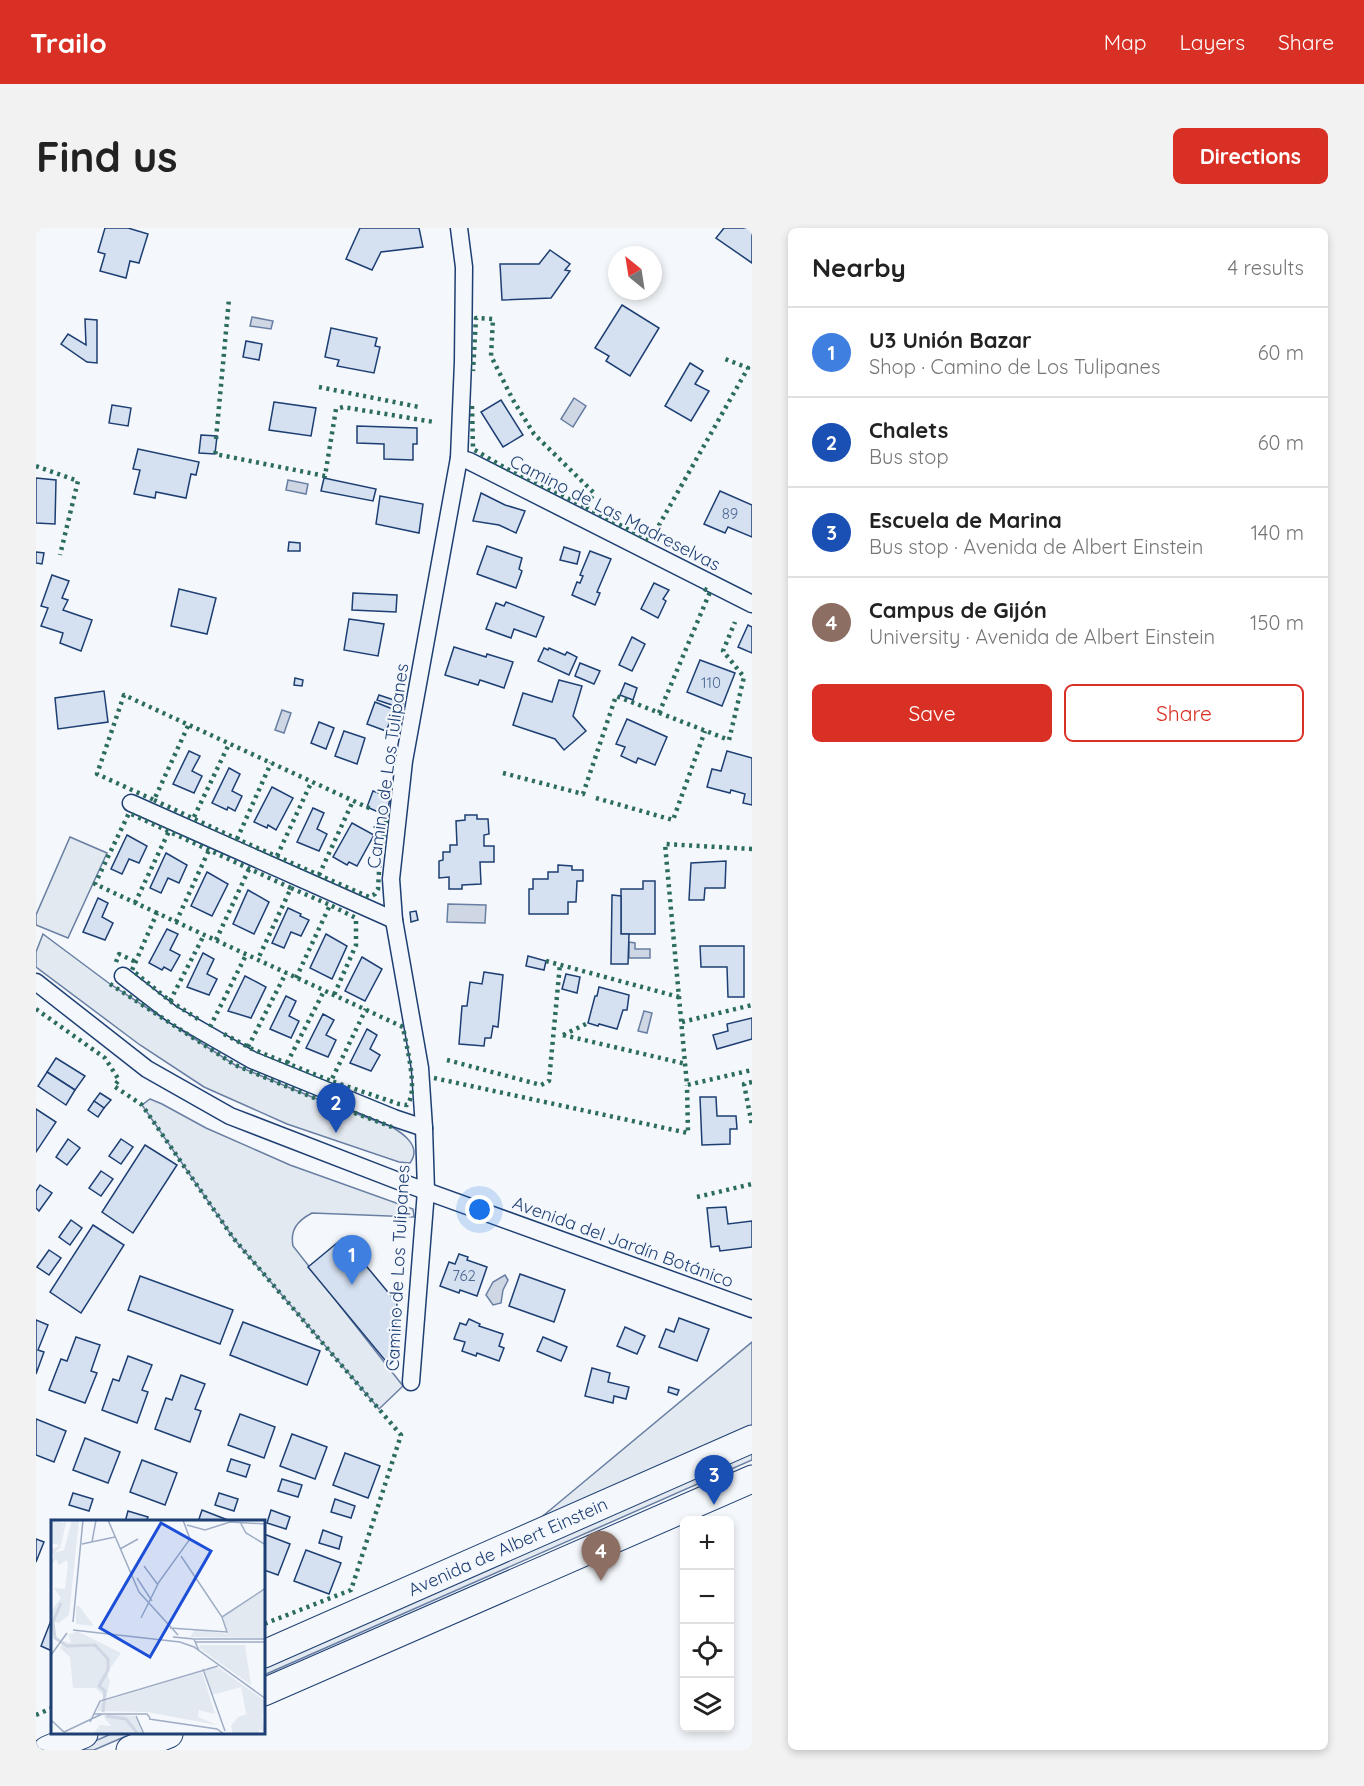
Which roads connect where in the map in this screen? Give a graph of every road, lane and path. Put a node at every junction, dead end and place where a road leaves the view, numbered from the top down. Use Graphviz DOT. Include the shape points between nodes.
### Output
graph roads {
  1 [pos="459,228"];
  2 [pos="459,458"];
  3 [pos="752,604"];
  4 [pos="131,803"];
  5 [pos="394,920"];
  6 [pos="123,976"];
  7 [pos="36,982"];
  8 [pos="424,1128"];
  9 [pos="426,1191"];
  10 [pos="752,1309"];
  11 [pos="411,1382"];
  12 [pos="752,1439"];
  13 [pos="752,1479"];
  14 [pos="266,1653"];
  15 [pos="266,1691"];
  16 [pos="82,1735"];
  17 [pos="167,1735"];
  18 [pos="47,1750"];
  19 [pos="130,1750"];
  1 -- 2 [label="street, Camino de Los Tulipanes" via="464,291"];
  2 -- 3 [label="street, Camino de Las Madreselvas"];
  2 -- 5 [label="street, Camino de Los Tulipanes" via="404,761 391,879"];
  4 -- 5 [label="street"];
  5 -- 8 [label="street, Camino de Los Tulipanes" via="420,1068"];
  6 -- 8 [label="street" via="172,1014 252,1060"];
  7 -- 9 [label="street, Avenida del Jardín Botánico" via="147,1069 230,1116"];
  8 -- 9 [label="street, Camino de Los Tulipanes"];
  9 -- 10 [label="street, Avenida del Jardín Botánico"];
  9 -- 11 [label="street, Camino de Los Tulipanes"];
  12 -- 14 [label="highway, Avenida de Albert Einstein"];
  13 -- 15 [label="highway, Avenida de Albert Einstein"];
  16 -- 18 [label="highway"];
  17 -- 19 [label="highway"];
}
